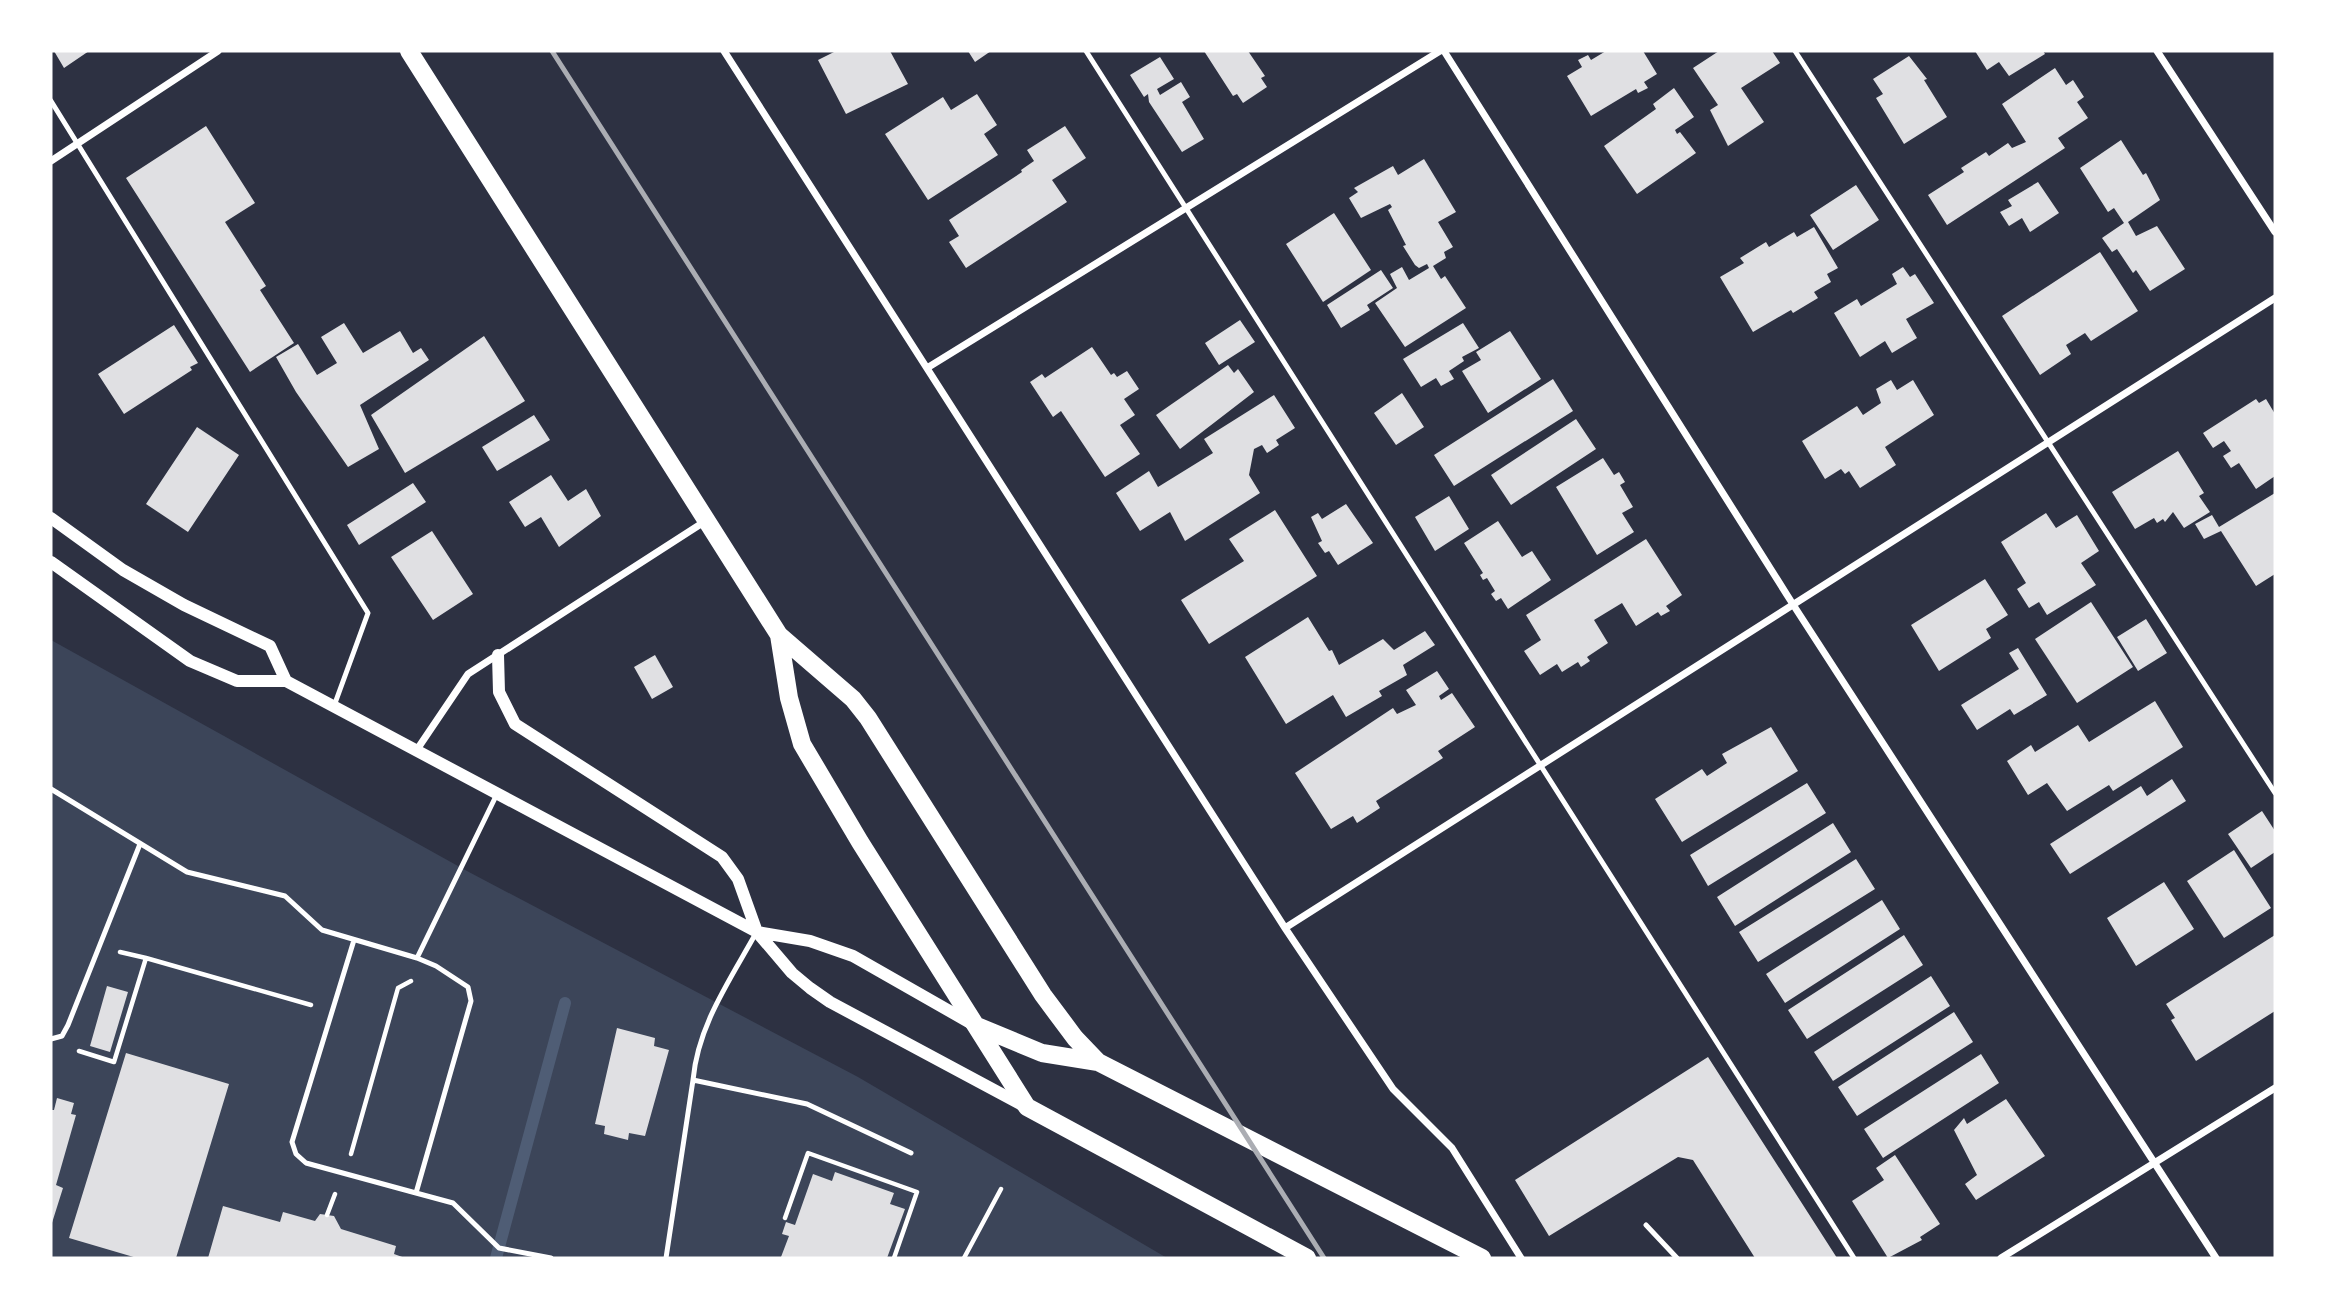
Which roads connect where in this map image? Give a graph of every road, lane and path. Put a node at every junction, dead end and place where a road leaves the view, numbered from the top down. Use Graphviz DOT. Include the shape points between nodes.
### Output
graph roads {
  1 [pos="218,51"];
  2 [pos="409,51"];
  3 [pos="724,51"];
  4 [pos="1086,51"];
  5 [pos="1442,51"];
  6 [pos="1795,51"];
  7 [pos="2157,51"];
  8 [pos="51,101"];
  9 [pos="77,144"];
  10 [pos="51,161"];
  11 [pos="1187,206"];
  12 [pos="2275,232"];
  13 [pos="2275,298"];
  14 [pos="927,368"];
  15 [pos="2047,444"];
  16 [pos="51,517"];
  17 [pos="707,520"];
  18 [pos="51,562"];
  19 [pos="1794,606"];
  20 [pos="779,635"];
  21 [pos="498,655"];
  22 [pos="286,681"];
  23 [pos="334,706"];
  24 [pos="416,751"];
  25 [pos="1540,766"];
  26 [pos="51,789"];
  27 [pos="497,793"];
  28 [pos="2275,793"];
  29 [pos="140,844"];
  30 [pos="1285,928"];
  31 [pos="757,932"];
  32 [pos="354,940"];
  33 [pos="417,958"];
  34 [pos="436,966"];
  35 [pos="332,1010"];
  36 [pos="977,1026"];
  37 [pos="51,1039"];
  38 [pos="76,1050"];
  39 [pos="1098,1062"];
  40 [pos="693,1080"];
  41 [pos="2275,1088"];
  42 [pos="1027,1107"];
  43 [pos="911,1153"];
  44 [pos="2154,1163"];
  45 [pos="342,1173"];
  46 [pos="1001,1189"];
  47 [pos="416,1193"];
  48 [pos="785,1218"];
  49 [pos="1646,1225"];
  50 [pos="551,1258"];
  51 [pos="666,1258"];
  52 [pos="894,1258"];
  53 [pos="964,1258"];
  54 [pos="1307,1258"];
  55 [pos="1482,1258"];
  56 [pos="1521,1258"];
  57 [pos="1676,1258"];
  58 [pos="1854,1258"];
  59 [pos="2001,1258"];
  60 [pos="2216,1258"];
  1 -- 9 [label="street"];
  2 -- 17 [label="main road"];
  3 -- 14 [label="street"];
  4 -- 11 [label="lane"];
  5 -- 11 [label="street"];
  5 -- 19 [label="street"];
  6 -- 15 [label="lane"];
  7 -- 12 [label="street"];
  8 -- 9 [label="lane"];
  9 -- 10 [label="street"];
  9 -- 23 [label="lane" via="368,613"];
  11 -- 14 [label="street"];
  11 -- 25 [label="lane"];
  13 -- 15 [label="street"];
  14 -- 30 [label="street"];
  15 -- 19 [label="street"];
  15 -- 28 [label="lane"];
  16 -- 22 [label="street" via="123,570 270,646"];
  17 -- 20 [label="main road"];
  17 -- 21 [label="street"];
  18 -- 22 [label="street" via="190,661 237,681"];
  19 -- 25 [label="street"];
  19 -- 44 [label="street"];
  20 -- 36 [label="main road" via="802,744"];
  20 -- 39 [label="main road" via="853,699 868,718 1043,995"];
  21 -- 24 [label="street" via="459,684"];
  21 -- 31 [label="street" via="499,692 514,724 722,857 738,879"];
  22 -- 23 [label="street"];
  23 -- 24 [label="street"];
  24 -- 27 [label="street"];
  25 -- 30 [label="street"];
  25 -- 58 [label="lane"];
  26 -- 29 [label="lane"];
  27 -- 31 [label="street"];
  27 -- 33 [label="lane"];
  29 -- 32 [label="lane" via="187,873 285,897 322,930"];
  29 -- 37 [label="lane" via="68,1025 62,1036"];
  30 -- 56 [label="street" via="1393,1089 1452,1148"];
  31 -- 36 [label="street" via="810,941 853,956"];
  31 -- 40 [label="lane" via="706,1024"];
  31 -- 42 [label="street" via="792,973 830,1002"];
  32 -- 33 [label="lane"];
  32 -- 35 [label="lane"];
  33 -- 34 [label="lane"];
  34 -- 45 [label="path" via="398,988 354,1147"];
  34 -- 47 [label="lane" via="468,987 471,1001"];
  35 -- 38 [label="path" via="146,958 114,1062"];
  35 -- 45 [label="lane" via="292,1142 306,1163"];
  36 -- 39 [label="main road" via="1042,1053"];
  36 -- 42 [label="main road"];
  39 -- 55 [label="main road"];
  40 -- 43 [label="lane" via="807,1104"];
  40 -- 51 [label="lane"];
  41 -- 44 [label="street"];
  42 -- 54 [label="main road"];
  44 -- 59 [label="street"];
  44 -- 60 [label="street"];
  45 -- 47 [label="lane"];
  46 -- 53 [label="path"];
  47 -- 50 [label="lane" via="453,1203 499,1248"];
  48 -- 52 [label="path" via="808,1153 917,1192"];
  49 -- 57 [label="lane"];
}
